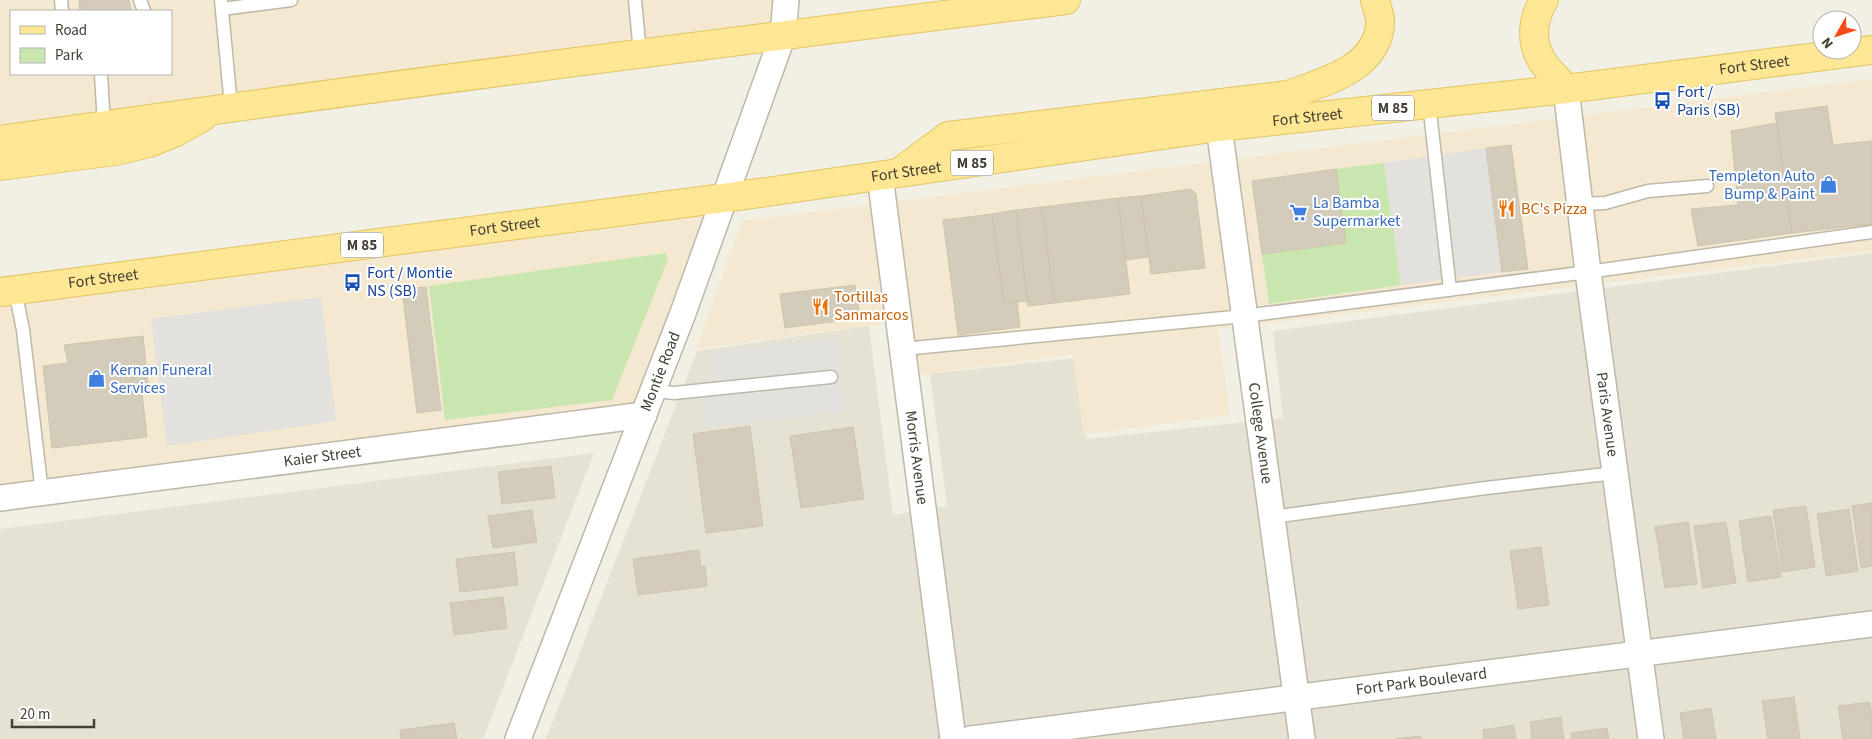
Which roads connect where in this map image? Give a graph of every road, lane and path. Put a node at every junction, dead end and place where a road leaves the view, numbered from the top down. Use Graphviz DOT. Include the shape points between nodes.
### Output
graph roads {
  1 [pos="291,0"];
  2 [pos="635,0"];
  3 [pos="786,0"];
  4 [pos="1066,0"];
  5 [pos="1375,0"];
  6 [pos="1544,0"];
  7 [pos="221,5"];
  8 [pos="783,35"];
  9 [pos="1872,50"];
  10 [pos="640,53"];
  11 [pos="100,75"];
  12 [pos="1566,88"];
  13 [pos="1429,104"];
  14 [pos="224,107"];
  15 [pos="104,124"];
  16 [pos="1219,127"];
  17 [pos="0,140"];
  18 [pos="0,166"];
  19 [pos="889,175"];
  20 [pos="1707,186"];
  21 [pos="724,198"];
  22 [pos="1580,204"];
  23 [pos="1872,232"];
  24 [pos="1588,272"];
  25 [pos="1450,290"];
  26 [pos="8,291"];
  27 [pos="1244,316"];
  28 [pos="903,349"];
  29 [pos="831,376"];
  30 [pos="653,390"];
  31 [pos="644,416"];
  32 [pos="1615,473"];
  33 [pos="42,493"];
  34 [pos="0,498"];
  35 [pos="1272,517"];
  36 [pos="1872,624"];
  37 [pos="1640,653"];
  38 [pos="1296,697"];
  39 [pos="518,739"];
  40 [pos="953,739"];
  41 [pos="971,739"];
  42 [pos="1302,739"];
  43 [pos="1651,739"];
  1 -- 7 [label="lane"];
  2 -- 10 [label="lane"];
  3 -- 8 [label="street, Montie Road"];
  4 -- 8 [label="main road"];
  5 -- 19 [label="main road" via="1380,22 1375,44 1359,64 1288,95 948,136"];
  6 -- 12 [label="main road" via="1537,10 1536,47 1541,60"];
  7 -- 14 [label="lane"];
  8 -- 10 [label="main road"];
  8 -- 21 [label="street, Montie Road"];
  9 -- 12 [label="main road, Fort Street / M 85"];
  10 -- 14 [label="main road"];
  11 -- 15 [label="lane"];
  12 -- 13 [label="main road, Fort Street / M 85"];
  12 -- 22 [label="street, Paris Avenue"];
  13 -- 16 [label="main road, Fort Street / M 85"];
  13 -- 25 [label="lane"];
  14 -- 15 [label="main road"];
  14 -- 18 [label="main road" via="149,143 115,151"];
  15 -- 17 [label="main road"];
  16 -- 19 [label="main road, Fort Street / M 85"];
  16 -- 27 [label="street, College Avenue"];
  19 -- 21 [label="main road, Fort Street / M 85"];
  19 -- 28 [label="street, Morris Avenue"];
  20 -- 22 [label="lane" via="1648,191 1605,203"];
  21 -- 26 [label="main road, Fort Street / M 85"];
  21 -- 30 [label="street, Montie Road"];
  22 -- 24 [label="street, Paris Avenue"];
  23 -- 24 [label="lane"];
  24 -- 25 [label="lane"];
  24 -- 32 [label="street, Paris Avenue"];
  25 -- 27 [label="lane"];
  26 -- 33 [label="lane" via="22,330"];
  27 -- 28 [label="lane"];
  27 -- 35 [label="street, College Avenue"];
  28 -- 40 [label="street, Morris Avenue"];
  29 -- 30 [label="lane" via="674,393"];
  30 -- 31 [label="street, Montie Road"];
  31 -- 33 [label="street, Kaier Street"];
  31 -- 39 [label="street, Montie Road"];
  32 -- 35 [label="lane"];
  32 -- 37 [label="street, Paris Avenue"];
  33 -- 34 [label="street, Kaier Street"];
  35 -- 38 [label="street, College Avenue"];
  36 -- 37 [label="street, Fort Park Boulevard"];
  37 -- 38 [label="street, Fort Park Boulevard"];
  37 -- 43 [label="street, Paris Avenue"];
  38 -- 41 [label="street, Fort Park Boulevard"];
  38 -- 42 [label="street, College Avenue"];
}
